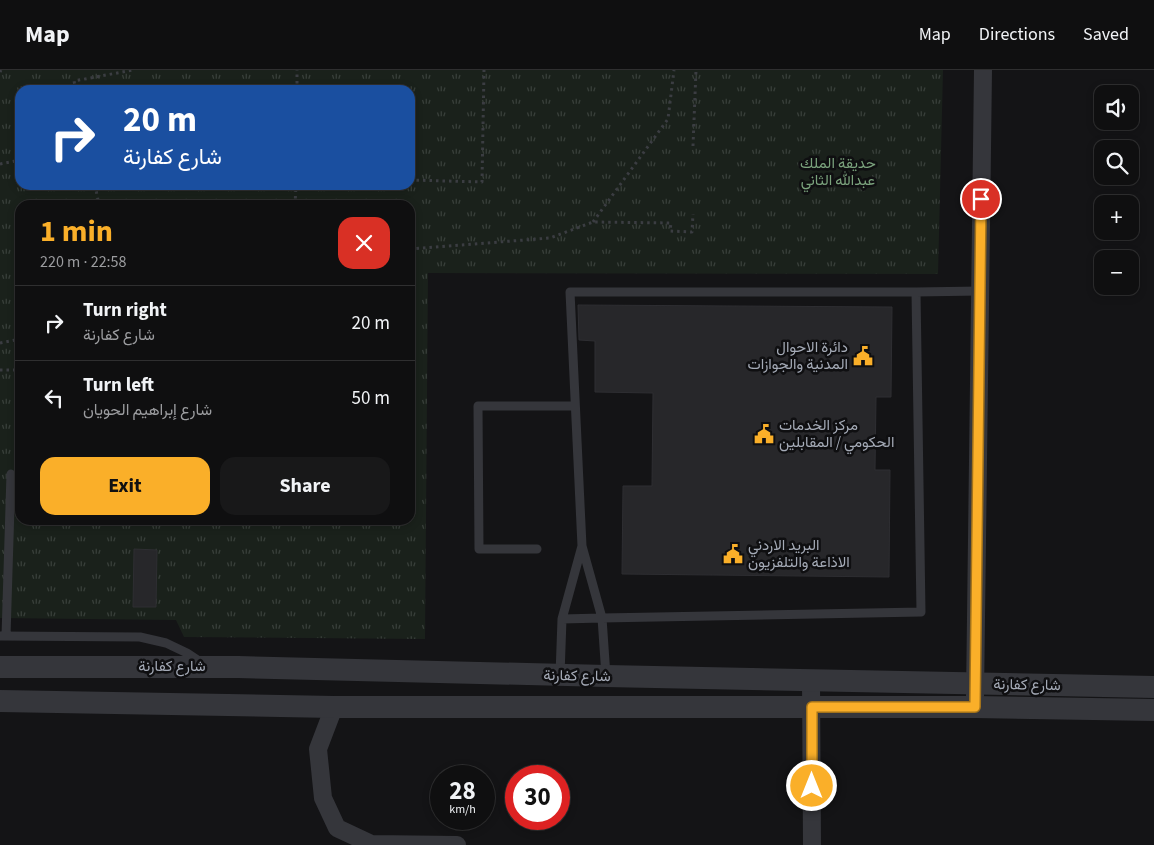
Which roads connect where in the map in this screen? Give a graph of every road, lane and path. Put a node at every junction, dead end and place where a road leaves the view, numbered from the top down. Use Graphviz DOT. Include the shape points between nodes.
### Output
graph roads {
  1 [pos="132,70"];
  2 [pos="297,70"];
  3 [pos="484,70"];
  4 [pos="674,70"];
  5 [pos="696,70"];
  6 [pos="983,70"];
  7 [pos="75,85"];
  8 [pos="297,85"];
  9 [pos="693,146"];
  10 [pos="15,161"];
  11 [pos="0,164"];
  12 [pos="415,180"];
  13 [pos="693,214"];
  14 [pos="593,222"];
  15 [pos="415,249"];
  16 [pos="980,291"];
  17 [pos="916,292"];
  18 [pos="15,340"];
  19 [pos="0,343"];
  20 [pos="0,370"];
  21 [pos="15,370"];
  22 [pos="576,406"];
  23 [pos="11,474"];
  24 [pos="582,546"];
  25 [pos="537,549"];
  26 [pos="602,618"];
  27 [pos="562,619"];
  28 [pos="3,636"];
  29 [pos="0,666"];
  30 [pos="206,666"];
  31 [pos="560,675"];
  32 [pos="606,676"];
  33 [pos="811,680"];
  34 [pos="975,684"];
  35 [pos="1154,687"];
  36 [pos="0,701"];
  37 [pos="334,707"];
  38 [pos="812,707"];
  39 [pos="975,707"];
  40 [pos="1154,710"];
  41 [pos="457,845"];
  42 [pos="812,845"];
  1 -- 7 [label="path" via="74,81"];
  2 -- 8 [label="path"];
  3 -- 12 [label="path" via="482,182"];
  4 -- 14 [label="path" via="668,119"];
  5 -- 9 [label="path"];
  6 -- 16 [label="street"];
  10 -- 11 [label="path"];
  13 -- 14 [label="path" via="692,232 670,231 671,223"];
  14 -- 15 [label="path" via="550,238"];
  16 -- 17 [label="lane"];
  16 -- 34 [label="street"];
  17 -- 22 [label="lane" via="570,292"];
  17 -- 26 [label="lane" via="921,612"];
  18 -- 19 [label="path"];
  20 -- 21 [label="path"];
  22 -- 24 [label="lane"];
  22 -- 25 [label="lane" via="478,406 479,549"];
  23 -- 28 [label="lane"];
  24 -- 26 [label="lane"];
  24 -- 27 [label="lane"];
  26 -- 27 [label="lane"];
  26 -- 32 [label="lane"];
  27 -- 31 [label="lane"];
  28 -- 30 [label="lane" via="140,637 173,646"];
  29 -- 30 [label="street, شارع كفارنة"];
  30 -- 31 [label="street, شارع كفارنة"];
  31 -- 32 [label="street, شارع كفارنة"];
  32 -- 33 [label="street, شارع كفارنة"];
  33 -- 34 [label="street, شارع كفارنة"];
  33 -- 38 [label="street"];
  34 -- 35 [label="street, شارع كفارنة"];
  34 -- 39 [label="street"];
  36 -- 37 [label="street, شارع كفارنة"];
  37 -- 38 [label="street, شارع كفارنة"];
  37 -- 41 [label="street" via="318,749 323,798 337,828 371,844"];
  38 -- 39 [label="street, شارع كفارنة"];
  38 -- 42 [label="street"];
  39 -- 40 [label="street, شارع كفارنة"];
}
